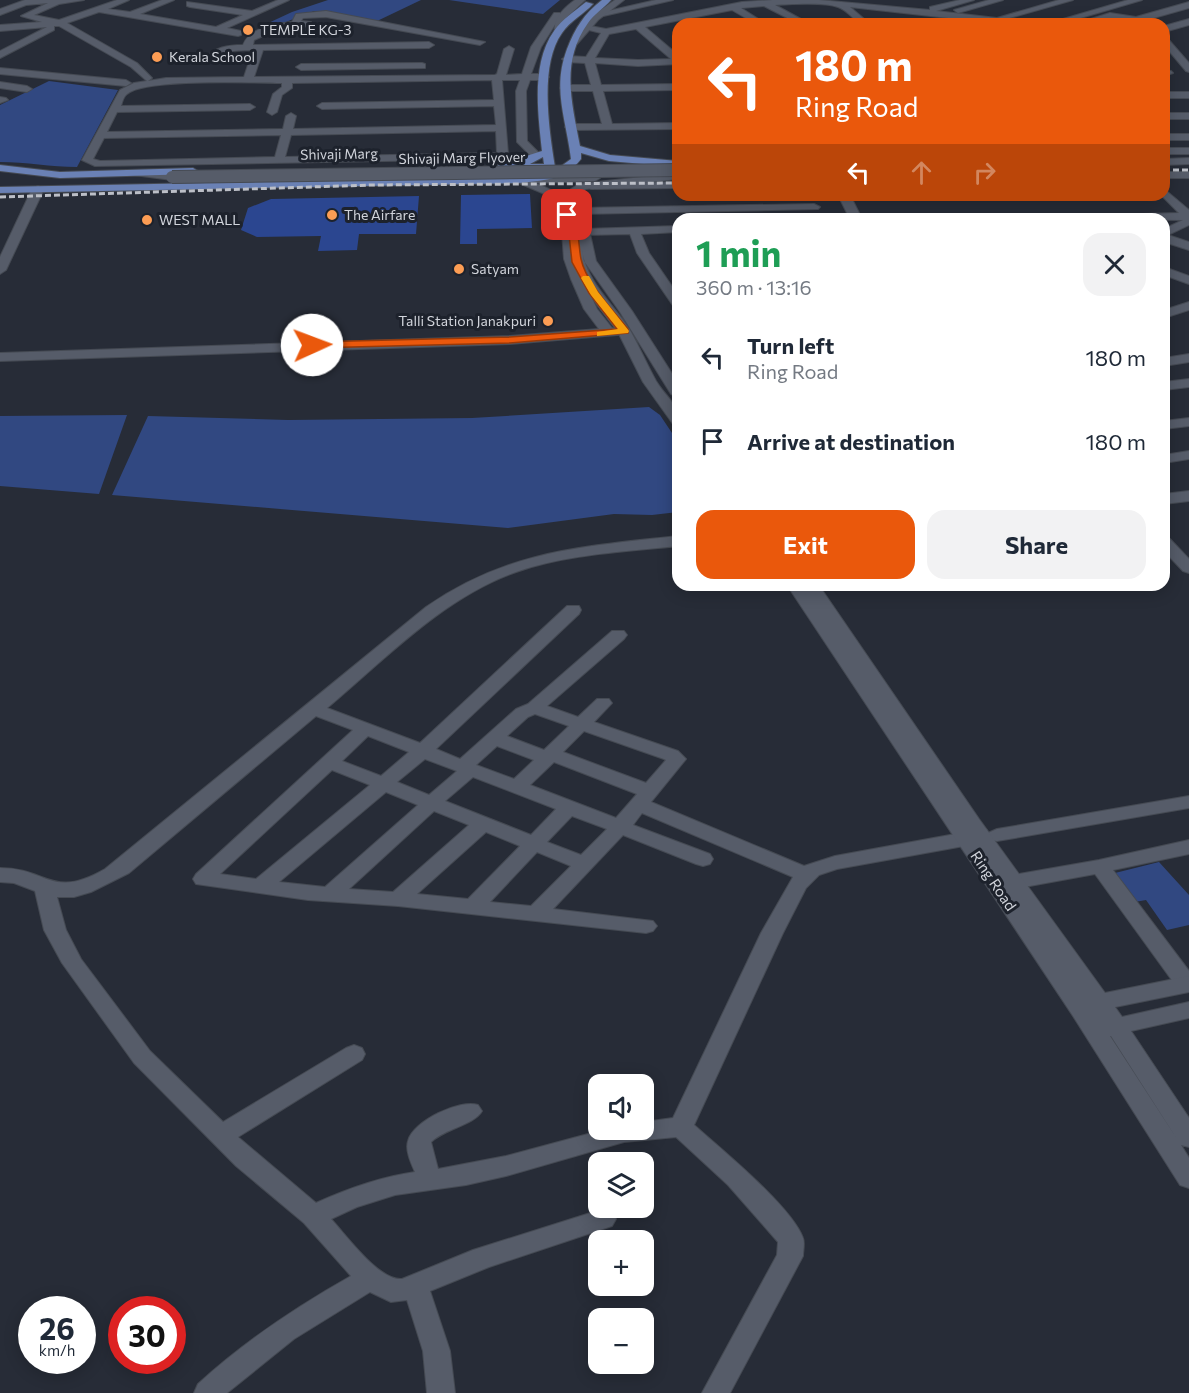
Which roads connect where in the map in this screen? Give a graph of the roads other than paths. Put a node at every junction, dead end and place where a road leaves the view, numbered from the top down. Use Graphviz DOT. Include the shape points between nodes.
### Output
graph roads {
  1 [pos="4,0"];
  2 [pos="46,0"];
  3 [pos="80,0"];
  4 [pos="125,0"];
  5 [pos="170,0"];
  6 [pos="200,0"];
  7 [pos="233,0"];
  8 [pos="285,0"];
  9 [pos="581,0"];
  10 [pos="594,0"];
  11 [pos="607,0"];
  12 [pos="620,0"];
  13 [pos="669,0"];
  14 [pos="786,0"];
  15 [pos="878,0"];
  16 [pos="970,0"];
  17 [pos="999,0"];
  18 [pos="1069,0"];
  19 [pos="1138,0"];
  20 [pos="792,1"];
  21 [pos="923,1"];
  22 [pos="1165,1"];
  23 [pos="57,2"];
  24 [pos="763,2"];
  25 [pos="25,3"];
  26 [pos="839,3"];
  27 [pos="1099,3"];
  28 [pos="308,4"];
  29 [pos="736,4"];
  30 [pos="1186,5"];
  31 [pos="854,6"];
  32 [pos="181,8"];
  33 [pos="214,8"];
  34 [pos="892,8"];
  35 [pos="100,10"];
  36 [pos="229,10"];
  37 [pos="713,11"];
  38 [pos="0,12"];
  39 [pos="921,12"];
  40 [pos="288,13"];
  41 [pos="603,13"];
  42 [pos="252,14"];
  43 [pos="698,14"];
  44 [pos="131,15"];
  45 [pos="557,15"];
  46 [pos="1107,16"];
  47 [pos="1189,16"];
  48 [pos="278,17"];
  49 [pos="723,17"];
  50 [pos="686,18"];
  51 [pos="704,18"];
  52 [pos="754,18"];
  53 [pos="794,18"];
  54 [pos="858,18"];
  55 [pos="896,18"];
  56 [pos="924,18"];
  57 [pos="949,18"];
  58 [pos="998,18"];
  59 [pos="1056,18"];
  60 [pos="1083,18"];
  61 [pos="1141,18"];
  62 [pos="153,19"];
  63 [pos="267,21"];
  64 [pos="672,22"];
  65 [pos="60,23"];
  66 [pos="292,24"];
  67 [pos="1186,24"];
  68 [pos="384,25"];
  69 [pos="1170,25"];
  70 [pos="194,26"];
  71 [pos="639,26"];
  72 [pos="1170,26"];
  73 [pos="588,27"];
  74 [pos="0,28"];
  75 [pos="1170,28"];
  76 [pos="217,29"];
  77 [pos="558,32"];
  78 [pos="606,32"];
  79 [pos="238,33"];
  80 [pos="432,33"];
  81 [pos="257,34"];
  82 [pos="1189,34"];
  83 [pos="281,35"];
  84 [pos="324,35"];
  85 [pos="480,42"];
  86 [pos="574,42"];
  87 [pos="429,45"];
  88 [pos="323,46"];
  89 [pos="379,46"];
  90 [pos="259,47"];
  91 [pos="288,47"];
  92 [pos="305,47"];
  93 [pos="247,48"];
  94 [pos="1171,48"];
  95 [pos="509,49"];
  96 [pos="0,55"];
  97 [pos="672,56"];
  98 [pos="210,59"];
  99 [pos="567,59"];
  100 [pos="590,60"];
  101 [pos="672,61"];
  102 [pos="1188,63"];
  103 [pos="343,66"];
  104 [pos="393,66"];
  105 [pos="427,66"];
  106 [pos="301,67"];
  107 [pos="672,69"];
  108 [pos="1170,69"];
  109 [pos="645,70"];
  110 [pos="0,71"];
  111 [pos="182,72"];
  112 [pos="499,77"];
  113 [pos="526,77"];
  114 [pos="544,77"];
  115 [pos="147,78"];
  116 [pos="672,78"];
  117 [pos="341,79"];
  118 [pos="392,79"];
  119 [pos="627,79"];
  120 [pos="287,80"];
  121 [pos="298,80"];
  122 [pos="207,81"];
  123 [pos="248,81"];
  124 [pos="126,83"];
  125 [pos="0,85"];
  126 [pos="1170,86"];
  127 [pos="1189,86"];
  128 [pos="672,87"];
  129 [pos="565,88"];
  130 [pos="27,89"];
  131 [pos="598,89"];
  132 [pos="1170,95"];
  133 [pos="1189,95"];
  134 [pos="498,103"];
  135 [pos="1170,105"];
  136 [pos="1189,105"];
  137 [pos="322,106"];
  138 [pos="250,107"];
  139 [pos="114,109"];
  140 [pos="272,112"];
  141 [pos="431,114"];
  142 [pos="291,116"];
  143 [pos="1170,116"];
  144 [pos="1189,116"];
  145 [pos="361,119"];
  146 [pos="218,121"];
  147 [pos="148,122"];
  148 [pos="672,126"];
  149 [pos="570,127"];
  150 [pos="608,127"];
  151 [pos="500,128"];
  152 [pos="1170,128"];
  153 [pos="1189,128"];
  154 [pos="287,132"];
  155 [pos="101,135"];
  156 [pos="1170,137"];
  157 [pos="1189,137"];
  158 [pos="546,146"];
  159 [pos="575,148"];
  160 [pos="1189,150"];
  161 [pos="1170,151"];
  162 [pos="537,156"];
  163 [pos="279,161"];
  164 [pos="1189,161"];
  165 [pos="1170,162"];
  166 [pos="672,164"];
  167 [pos="672,165"];
  168 [pos="571,166"];
  169 [pos="502,167"];
  170 [pos="550,167"];
  171 [pos="0,168"];
  172 [pos="464,168"];
  173 [pos="672,170"];
  174 [pos="1189,170"];
  175 [pos="1170,172"];
  176 [pos="138,173"];
  177 [pos="1170,173"];
  178 [pos="0,175"];
  179 [pos="60,175"];
  180 [pos="1189,175"];
  181 [pos="672,176"];
  182 [pos="672,177"];
  183 [pos="464,180"];
  184 [pos="518,180"];
  185 [pos="672,185"];
  186 [pos="583,186"];
  187 [pos="0,189"];
  188 [pos="38,189"];
  189 [pos="561,198"];
  190 [pos="1170,198"];
  191 [pos="814,207"];
  192 [pos="579,211"];
  193 [pos="1189,216"];
  194 [pos="1170,217"];
  195 [pos="1189,221"];
  196 [pos="672,229"];
  197 [pos="634,230"];
  198 [pos="1170,230"];
  199 [pos="585,232"];
  200 [pos="1170,240"];
  201 [pos="1189,246"];
  202 [pos="0,270"];
  203 [pos="1170,272"];
  204 [pos="1189,280"];
  205 [pos="672,295"];
  206 [pos="1189,306"];
  207 [pos="1170,312"];
  208 [pos="624,331"];
  209 [pos="610,333"];
  210 [pos="0,357"];
  211 [pos="1189,358"];
  212 [pos="1170,360"];
  213 [pos="672,374"];
  214 [pos="1189,383"];
  215 [pos="1170,385"];
  216 [pos="672,413"];
  217 [pos="1189,455"];
  218 [pos="1170,458"];
  219 [pos="1189,496"];
  220 [pos="1170,499"];
  221 [pos="672,542"];
  222 [pos="1170,548"];
  223 [pos="1189,568"];
  224 [pos="799,591"];
  225 [pos="813,591"];
  226 [pos="573,610"];
  227 [pos="618,635"];
  228 [pos="603,704"];
  229 [pos="534,708"];
  230 [pos="314,709"];
  231 [pos="583,723"];
  232 [pos="366,728"];
  233 [pos="494,738"];
  234 [pos="424,750"];
  235 [pos="549,756"];
  236 [pos="328,762"];
  237 [pos="467,767"];
  238 [pos="382,785"];
  239 [pos="517,787"];
  240 [pos="646,798"];
  241 [pos="431,804"];
  242 [pos="1187,804"];
  243 [pos="569,807"];
  244 [pos="483,824"];
  245 [pos="620,827"];
  246 [pos="980,836"];
  247 [pos="534,844"];
  248 [pos="1189,847"];
  249 [pos="703,859"];
  250 [pos="585,864"];
  251 [pos="1104,866"];
  252 [pos="0,875"];
  253 [pos="807,875"];
  254 [pos="1013,882"];
  255 [pos="44,887"];
  256 [pos="260,887"];
  257 [pos="329,895"];
  258 [pos="398,899"];
  259 [pos="473,907"];
  260 [pos="536,914"];
  261 [pos="646,926"];
  262 [pos="1188,984"];
  263 [pos="1090,1006"];
  264 [pos="1189,1010"];
  265 [pos="1105,1029"];
  266 [pos="354,1054"];
  267 [pos="470,1111"];
  268 [pos="681,1126"];
  269 [pos="221,1136"];
  270 [pos="1189,1138"];
  271 [pos="1189,1178"];
  272 [pos="429,1179"];
  273 [pos="313,1216"];
  274 [pos="603,1219"];
  275 [pos="370,1279"];
  276 [pos="415,1285"];
  277 [pos="208,1393"];
  278 [pos="441,1393"];
  279 [pos="716,1393"];
  1 -- 25 [label="street"];
  2 -- 23 [label="street"];
  2 -- 25 [label="street"];
  3 -- 23 [label="street"];
  4 -- 35 [label="street"];
  5 -- 44 [label="street"];
  6 -- 32 [label="street"];
  7 -- 33 [label="street"];
  8 -- 42 [label="street"];
  9 -- 77 [label="street" via="562,15"];
  10 -- 77 [label="main road"];
  11 -- 86 [label="main road" via="588,16"];
  12 -- 41 [label="street"];
  13 -- 41 [label="street"];
  14 -- 20 [label="street"];
  15 -- 31 [label="street"];
  16 -- 39 [label="street"];
  17 -- 57 [label="street"];
  18 -- 58 [label="street"];
  19 -- 46 [label="street"];
  20 -- 24 [label="street"];
  20 -- 26 [label="street"];
  21 -- 34 [label="street"];
  22 -- 30 [label="street"];
  23 -- 65 [label="street" via="25,16"];
  24 -- 29 [label="street"];
  24 -- 53 [label="street"];
  25 -- 38 [label="street"];
  26 -- 31 [label="street"];
  26 -- 54 [label="street"];
  27 -- 46 [label="street"];
  27 -- 59 [label="street"];
  28 -- 40 [label="street"];
  29 -- 37 [label="street"];
  29 -- 52 [label="street"];
  30 -- 61 [label="street"];
  31 -- 34 [label="street"];
  32 -- 33 [label="street"];
  32 -- 62 [label="street"];
  33 -- 36 [label="street"];
  34 -- 39 [label="street"];
  34 -- 55 [label="street"];
  35 -- 44 [label="street"];
  35 -- 65 [label="street"];
  36 -- 42 [label="street"];
  36 -- 70 [label="street"];
  37 -- 43 [label="street"];
  37 -- 49 [label="street"];
  39 -- 56 [label="street"];
  39 -- 57 [label="street"];
  41 -- 71 [label="street"];
  41 -- 73 [label="street"];
  42 -- 76 [label="street"];
  43 -- 50 [label="street"];
  43 -- 51 [label="street"];
  44 -- 62 [label="street"];
  45 -- 113 [label="street" via="536,47"];
  46 -- 60 [label="street"];
  47 -- 69 [label="street"];
  48 -- 63 [label="street"];
  62 -- 70 [label="street"];
  64 -- 71 [label="street"];
  65 -- 74 [label="street"];
  65 -- 96 [label="street"];
  65 -- 115 [label="street" via="134,65"];
  66 -- 68 [label="street" via="325,24 326,14"];
  66 -- 81 [label="street"];
  66 -- 83 [label="street"];
  67 -- 72 [label="street"];
  68 -- 80 [label="street"];
  68 -- 89 [label="street"];
  70 -- 76 [label="street"];
  71 -- 78 [label="street"];
  71 -- 97 [label="street"];
  73 -- 78 [label="street"];
  73 -- 86 [label="street"];
  75 -- 82 [label="street"];
  76 -- 79 [label="street"];
  77 -- 114 [label="main road" via="551,44"];
  78 -- 100 [label="street"];
  80 -- 85 [label="street"];
  80 -- 87 [label="street"];
  81 -- 83 [label="street"];
  81 -- 93 [label="street"];
  83 -- 91 [label="street" via="291,35"];
  84 -- 88 [label="street"];
  86 -- 99 [label="main road"];
  87 -- 89 [label="street"];
  87 -- 105 [label="street"];
  88 -- 89 [label="street"];
  88 -- 92 [label="street"];
  90 -- 91 [label="street"];
  90 -- 93 [label="street"];
  90 -- 123 [label="street"];
  91 -- 92 [label="street"];
  92 -- 106 [label="street"];
  93 -- 98 [label="street" via="222,49"];
  94 -- 102 [label="street"];
  95 -- 112 [label="street"];
  99 -- 100 [label="street"];
  99 -- 129 [label="main road"];
  100 -- 101 [label="street"];
  100 -- 131 [label="street"];
  102 -- 108 [label="street"];
  103 -- 104 [label="street"];
  103 -- 106 [label="street"];
  103 -- 117 [label="street"];
  104 -- 105 [label="street"];
  104 -- 118 [label="street"];
  105 -- 141 [label="street"];
  106 -- 121 [label="street"];
  107 -- 109 [label="street"];
  110 -- 124 [label="street"];
  111 -- 122 [label="street" via="206,72"];
  112 -- 113 [label="street"];
  112 -- 134 [label="street"];
  112 -- 141 [label="street"];
  113 -- 114 [label="street"];
  113 -- 162 [label="street" via="521,91 522,142"];
  114 -- 158 [label="main road"];
  116 -- 119 [label="street"];
  117 -- 121 [label="street"];
  117 -- 145 [label="street"];
  118 -- 141 [label="street"];
  118 -- 145 [label="street"];
  120 -- 121 [label="street"];
  120 -- 123 [label="street"];
  120 -- 140 [label="street" via="287,88 278,94"];
  122 -- 146 [label="street"];
  122 -- 147 [label="street"];
  123 -- 146 [label="street"];
  125 -- 130 [label="street"];
  126 -- 127 [label="street"];
  128 -- 131 [label="street"];
  129 -- 131 [label="street"];
  129 -- 149 [label="main road"];
  131 -- 150 [label="street"];
  132 -- 133 [label="street"];
  134 -- 141 [label="street"];
  134 -- 151 [label="street"];
  135 -- 136 [label="street"];
  137 -- 145 [label="street"];
  138 -- 146 [label="street"];
  139 -- 147 [label="street"];
  139 -- 147 [label="street" via="123,92 137,85"];
  139 -- 155 [label="street"];
  141 -- 145 [label="street"];
  141 -- 145 [label="street"];
  141 -- 145 [label="street"];
  141 -- 151 [label="street"];
  141 -- 151 [label="street" via="501,155"];
  142 -- 154 [label="street"];
  143 -- 144 [label="street"];
  145 -- 154 [label="street"];
  145 -- 163 [label="street"];
  146 -- 147 [label="street"];
  146 -- 147 [label="street"];
  146 -- 147 [label="street"];
  146 -- 154 [label="street"];
  146 -- 163 [label="street"];
  147 -- 155 [label="street"];
  147 -- 155 [label="street" via="89,163 87,160"];
  148 -- 150 [label="street"];
  149 -- 150 [label="street"];
  149 -- 159 [label="main road"];
  152 -- 153 [label="street"];
  154 -- 163 [label="street"];
  156 -- 157 [label="street"];
  158 -- 162 [label="main road"];
  158 -- 170 [label="main road"];
  159 -- 166 [label="main road" via="609,158"];
  159 -- 168 [label="main road" via="576,159"];
  160 -- 161 [label="street"];
  162 -- 169 [label="main road"];
  164 -- 165 [label="street"];
  167 -- 168 [label="street, Shivaji Marg"];
  168 -- 170 [label="street, Shivaji Marg"];
  168 -- 184 [label="main road" via="560,174"];
  169 -- 170 [label="main road, Shivaji Marg"];
  169 -- 172 [label="main road, Shivaji Marg"];
  171 -- 179 [label="main road, Shivaji Marg"];
  172 -- 176 [label="main road, Shivaji Marg"];
  172 -- 183 [label="main road" via="478,170 482,175"];
  173 -- 176 [label="street, Shivaji Marg Flyover, bridge" via="172,177"];
  174 -- 175 [label="street"];
  176 -- 179 [label="main road, Shivaji Marg"];
  177 -- 180 [label="street"];
  178 -- 179 [label="main road"];
  181 -- 184 [label="street, Shivaji Marg"];
  182 -- 186 [label="street"];
  183 -- 184 [label="main road, Shivaji Marg"];
  183 -- 188 [label="main road, Shivaji Marg"];
  184 -- 189 [label="street"];
  185 -- 186 [label="street"];
  186 -- 189 [label="street"];
  187 -- 188 [label="main road, Shivaji Marg"];
  188 -- 202 [label="street"];
  189 -- 192 [label="street"];
  189 -- 208 [label="street" via="574,235 577,262 594,293"];
  189 -- 209 [label="street" via="552,203 561,212 569,235 570,258 594,317"];
  190 -- 193 [label="street"];
  191 -- 192 [label="street"];
  192 -- 199 [label="street"];
  193 -- 194 [label="street"];
  195 -- 198 [label="street"];
  196 -- 197 [label="street"];
  197 -- 199 [label="street"];
  197 -- 205 [label="street" via="643,253"];
  199 -- 213 [label="street" via="590,261"];
  200 -- 201 [label="street"];
  203 -- 204 [label="street"];
  206 -- 207 [label="street"];
  208 -- 209 [label="street"];
  208 -- 216 [label="street" via="650,382"];
  209 -- 210 [label="street" via="510,340"];
  211 -- 212 [label="street"];
  214 -- 215 [label="street"];
  217 -- 218 [label="street"];
  219 -- 220 [label="street"];
  221 -- 230 [label="street" via="572,554 510,568 465,589 432,611"];
  222 -- 223 [label="street"];
  224 -- 246 [label="street, Ring Road"];
  225 -- 246 [label="street, Ring Road"];
  226 -- 234 [label="street"];
  227 -- 229 [label="street"];
  228 -- 231 [label="street"];
  229 -- 231 [label="street"];
  229 -- 233 [label="street" via="522,713"];
  230 -- 232 [label="street"];
  230 -- 255 [label="street" via="101,883 86,889"];
  231 -- 235 [label="street"];
  231 -- 240 [label="street" via="675,757 677,762"];
  232 -- 234 [label="street"];
  232 -- 236 [label="street"];
  233 -- 235 [label="street"];
  233 -- 237 [label="street"];
  234 -- 237 [label="street"];
  234 -- 238 [label="street"];
  235 -- 239 [label="street"];
  235 -- 240 [label="street"];
  236 -- 238 [label="street"];
  236 -- 256 [label="street" via="203,879"];
  237 -- 239 [label="street"];
  237 -- 241 [label="street"];
  238 -- 241 [label="street"];
  238 -- 256 [label="street"];
  239 -- 243 [label="street"];
  240 -- 245 [label="street"];
  240 -- 253 [label="street"];
  241 -- 244 [label="street"];
  241 -- 257 [label="street"];
  242 -- 246 [label="street"];
  243 -- 245 [label="street"];
  243 -- 247 [label="street"];
  244 -- 247 [label="street"];
  244 -- 258 [label="street"];
  245 -- 249 [label="street"];
  245 -- 250 [label="street"];
  246 -- 253 [label="street" via="835,863"];
  246 -- 254 [label="street, Ring Road"];
  246 -- 263 [label="street, Ring Road"];
  247 -- 250 [label="street"];
  247 -- 259 [label="street"];
  248 -- 251 [label="street"];
  250 -- 260 [label="street"];
  251 -- 254 [label="street"];
  251 -- 262 [label="street" via="1106,877"];
  252 -- 255 [label="street" via="15,874"];
  253 -- 268 [label="street" via="798,884 772,933"];
  254 -- 263 [label="street, Ring Road"];
  255 -- 269 [label="street" via="55,930 102,1005 142,1057"];
  256 -- 257 [label="street"];
  257 -- 258 [label="street"];
  258 -- 259 [label="street"];
  259 -- 260 [label="street"];
  260 -- 261 [label="street"];
  262 -- 263 [label="street"];
  263 -- 265 [label="street, Ring Road"];
  264 -- 265 [label="street"];
  265 -- 270 [label="street, Ring Road"];
  265 -- 271 [label="street, Ring Road"];
  266 -- 269 [label="street"];
  267 -- 272 [label="street" via="434,1127 420,1138 418,1144"];
  268 -- 272 [label="street" via="624,1133 506,1166"];
  268 -- 279 [label="street" via="737,1178 791,1240 790,1256"];
  269 -- 273 [label="street"];
  272 -- 273 [label="street" via="350,1199"];
  273 -- 275 [label="street"];
  274 -- 276 [label="street" via="482,1258"];
  275 -- 276 [label="street" via="391,1291"];
  275 -- 277 [label="street" via="292,1323"];
  276 -- 278 [label="street" via="431,1324"];
}
